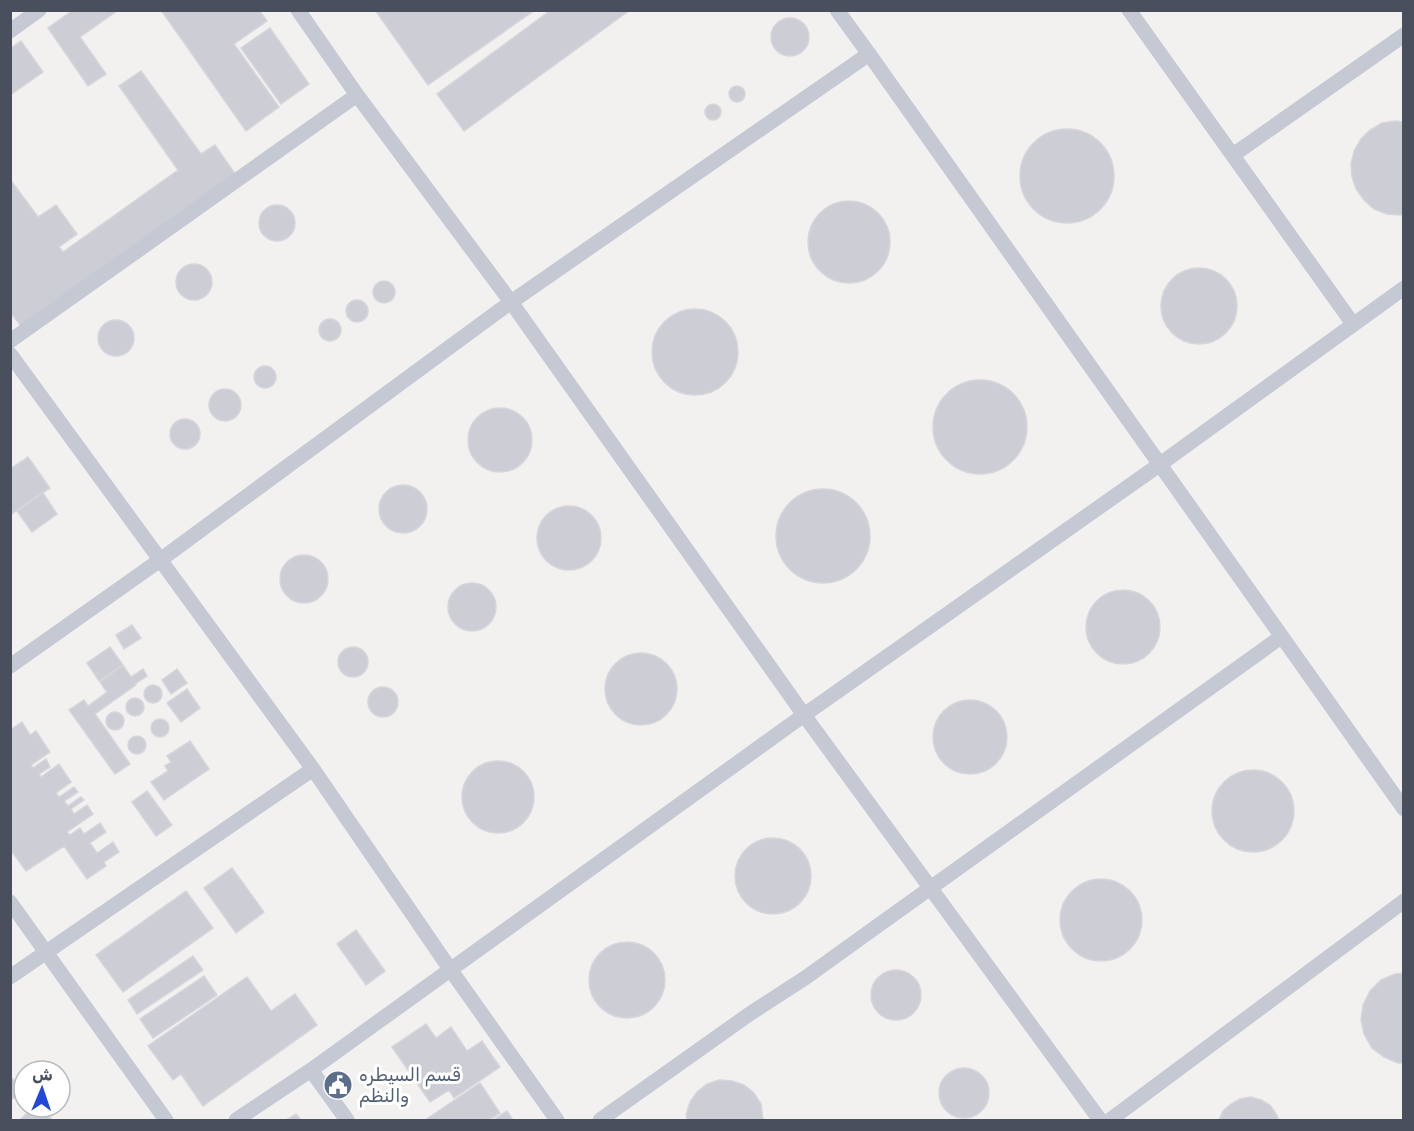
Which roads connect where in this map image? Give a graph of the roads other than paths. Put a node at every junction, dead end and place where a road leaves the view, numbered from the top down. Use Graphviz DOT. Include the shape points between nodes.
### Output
graph roads {
  1 [pos="39,10"];
  2 [pos="298,10"];
  3 [pos="837,10"];
  4 [pos="1129,10"];
  5 [pos="10,31"];
  6 [pos="1404,35"];
  7 [pos="869,54"];
  8 [pos="357,94"];
  9 [pos="1233,155"];
  10 [pos="1404,288"];
  11 [pos="511,302"];
  12 [pos="1353,324"];
  13 [pos="10,341"];
  14 [pos="10,354"];
  15 [pos="1159,465"];
  16 [pos="160,560"];
  17 [pos="1281,637"];
  18 [pos="10,666"];
  19 [pos="804,714"];
  20 [pos="313,770"];
  21 [pos="1404,809"];
  22 [pos="930,888"];
  23 [pos="1404,901"];
  24 [pos="10,902"];
  25 [pos="45,952"];
  26 [pos="450,969"];
  27 [pos="10,977"];
  28 [pos="311,1070"];
  29 [pos="166,1120"];
  30 [pos="236,1120"];
  31 [pos="347,1120"];
  32 [pos="557,1120"];
  33 [pos="600,1120"];
  34 [pos="1100,1120"];
  35 [pos="1110,1120"];
  1 -- 5 [label="street"];
  2 -- 8 [label="street"];
  3 -- 7 [label="street"];
  4 -- 9 [label="street"];
  6 -- 9 [label="street"];
  7 -- 11 [label="street"];
  7 -- 15 [label="street"];
  8 -- 11 [label="street"];
  8 -- 13 [label="street"];
  9 -- 12 [label="street"];
  10 -- 12 [label="street"];
  11 -- 16 [label="street"];
  11 -- 19 [label="street"];
  12 -- 15 [label="street"];
  14 -- 16 [label="street"];
  15 -- 17 [label="street"];
  15 -- 19 [label="street"];
  16 -- 18 [label="street"];
  16 -- 20 [label="street"];
  17 -- 21 [label="street"];
  17 -- 22 [label="street"];
  19 -- 22 [label="street"];
  19 -- 26 [label="street"];
  20 -- 25 [label="street"];
  20 -- 26 [label="street"];
  22 -- 33 [label="street"];
  22 -- 34 [label="street"];
  23 -- 35 [label="street"];
  24 -- 25 [label="street"];
  25 -- 27 [label="street"];
  25 -- 29 [label="street"];
  26 -- 28 [label="street"];
  26 -- 32 [label="street"];
  28 -- 30 [label="street"];
  28 -- 31 [label="street"];
}
